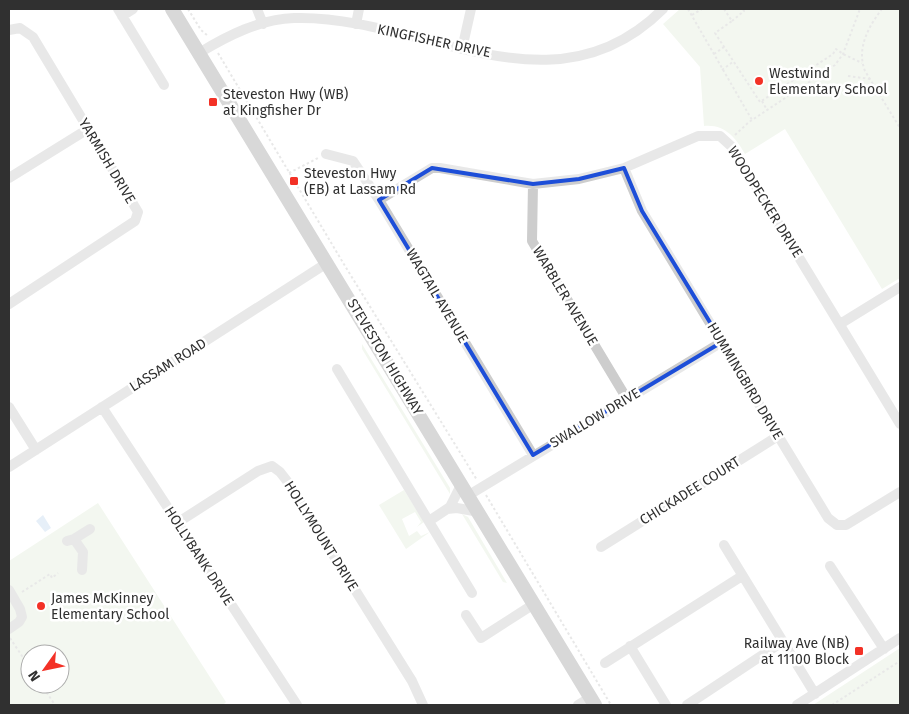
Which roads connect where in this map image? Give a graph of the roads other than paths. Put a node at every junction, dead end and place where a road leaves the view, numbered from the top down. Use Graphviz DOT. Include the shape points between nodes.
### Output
graph roads {
  1 [pos="133,9"];
  2 [pos="172,9"];
  3 [pos="257,9"];
  4 [pos="359,9"];
  5 [pos="471,9"];
  6 [pos="663,9"];
  7 [pos="120,12"];
  8 [pos="263,24"];
  9 [pos="356,24"];
  10 [pos="9,30"];
  11 [pos="462,49"];
  12 [pos="199,53"];
  13 [pos="164,85"];
  14 [pos="88,128"];
  15 [pos="326,154"];
  16 [pos="624,168"];
  17 [pos="9,178"];
  18 [pos="533,184"];
  19 [pos="379,200"];
  20 [pos="327,263"];
  21 [pos="900,287"];
  22 [pos="9,304"];
  23 [pos="840,324"];
  24 [pos="722,342"];
  25 [pos="337,370"];
  26 [pos="627,399"];
  27 [pos="9,407"];
  28 [pos="102,407"];
  29 [pos="900,424"];
  30 [pos="778,436"];
  31 [pos="36,450"];
  32 [pos="533,455"];
  33 [pos="9,467"];
  34 [pos="465,489"];
  35 [pos="900,492"];
  36 [pos="447,509"];
  37 [pos="479,512"];
  38 [pos="429,521"];
  39 [pos="177,523"];
  40 [pos="90,529"];
  41 [pos="724,544"];
  42 [pos="601,546"];
  43 [pos="830,566"];
  44 [pos="82,570"];
  45 [pos="742,576"];
  46 [pos="472,592"];
  47 [pos="11,594"];
  48 [pos="534,604"];
  49 [pos="466,615"];
  50 [pos="9,630"];
  51 [pos="900,638"];
  52 [pos="782,642"];
  53 [pos="630,646"];
  54 [pos="884,649"];
  55 [pos="605,663"];
  56 [pos="815,694"];
  57 [pos="593,701"];
  58 [pos="297,705"];
  59 [pos="423,705"];
  60 [pos="578,705"];
  61 [pos="666,705"];
  62 [pos="686,705"];
  63 [pos="797,705"];
  1 -- 7 [label="street"];
  2 -- 12 [label="main road, STEVESTON HIGHWAY"];
  3 -- 8 [label="street"];
  4 -- 9 [label="street"];
  5 -- 11 [label="street"];
  6 -- 11 [label="street, KINGFISHER DRIVE" via="648,23 612,45 570,58 525,60"];
  7 -- 13 [label="street"];
  8 -- 9 [label="street, KINGFISHER DRIVE" via="292,18 317,18"];
  8 -- 12 [label="street, KINGFISHER DRIVE"];
  9 -- 11 [label="street, KINGFISHER DRIVE"];
  10 -- 14 [label="street, YARMISH DRIVE" via="20,28 30,33"];
  12 -- 20 [label="main road, STEVESTON HIGHWAY"];
  14 -- 17 [label="street"];
  14 -- 22 [label="street, YARMISH DRIVE" via="138,212 135,221"];
  15 -- 19 [label="street, WAGTAIL AVENUE" via="353,161"];
  16 -- 18 [label="street, WOODPECKER DRIVE" via="579,180"];
  16 -- 23 [label="street, WOODPECKER DRIVE" via="698,136 720,136 727,142"];
  16 -- 24 [label="street, HUMMINGBIRD DRIVE" via="642,211"];
  18 -- 19 [label="street, WOODPECKER DRIVE" via="432,168"];
  18 -- 26 [label="street, WARBLER AVENUE" via="532,241"];
  19 -- 32 [label="street, WAGTAIL AVENUE"];
  20 -- 28 [label="street, LASSAM ROAD"];
  20 -- 34 [label="main road, STEVESTON HIGHWAY"];
  21 -- 23 [label="street"];
  23 -- 29 [label="street, WOODPECKER DRIVE"];
  24 -- 26 [label="street, SWALLOW DRIVE"];
  24 -- 30 [label="street, HUMMINGBIRD DRIVE"];
  25 -- 38 [label="street"];
  26 -- 32 [label="street, SWALLOW DRIVE"];
  27 -- 31 [label="street"];
  28 -- 31 [label="street, LASSAM ROAD"];
  28 -- 39 [label="street, HOLLYBANK DRIVE"];
  30 -- 35 [label="street, HUMMINGBIRD DRIVE" via="828,518 837,525 850,524"];
  30 -- 42 [label="street, CHICKADEE COURT"];
  31 -- 33 [label="street, LASSAM ROAD"];
  32 -- 34 [label="street, SWALLOW DRIVE"];
  34 -- 36 [label="street"];
  34 -- 37 [label="main road, STEVESTON HIGHWAY"];
  36 -- 37 [label="street"];
  36 -- 38 [label="street"];
  37 -- 48 [label="main road, STEVESTON HIGHWAY"];
  38 -- 46 [label="street"];
  39 -- 58 [label="street, HOLLYBANK DRIVE"];
  39 -- 59 [label="street, HOLLYMOUNT DRIVE" via="272,465 287,482 412,681"];
  40 -- 44 [label="street" via="71,540 83,552"];
  41 -- 45 [label="street"];
  43 -- 54 [label="street"];
  45 -- 52 [label="street"];
  45 -- 53 [label="street"];
  47 -- 50 [label="street" via="22,617"];
  48 -- 49 [label="street" via="481,638"];
  48 -- 57 [label="main road, STEVESTON HIGHWAY"];
  51 -- 54 [label="street"];
  52 -- 56 [label="street"];
  52 -- 62 [label="street"];
  53 -- 55 [label="street"];
  53 -- 61 [label="street"];
  54 -- 56 [label="street"];
  56 -- 63 [label="street"];
  57 -- 60 [label="street"];
}
